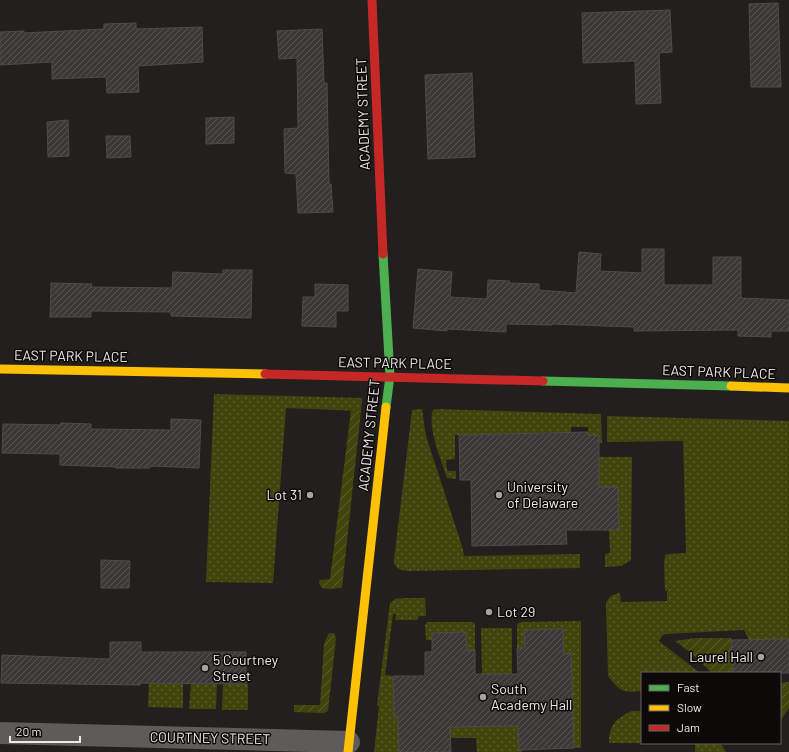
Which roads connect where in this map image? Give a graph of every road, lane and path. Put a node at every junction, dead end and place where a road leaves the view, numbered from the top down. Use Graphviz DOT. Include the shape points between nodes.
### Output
graph roads {
  1 [pos="372,0"];
  2 [pos="0,369"];
  3 [pos="390,376"];
  4 [pos="789,388"];
  5 [pos="0,733"];
  6 [pos="348,747"];
  1 -- 3 [label="street, ACADEMY STREET"];
  2 -- 3 [label="street, EAST PARK PLACE"];
  3 -- 4 [label="street, EAST PARK PLACE"];
  3 -- 6 [label="street, ACADEMY STREET"];
  5 -- 6 [label="street, COURTNEY STREET"];
}
